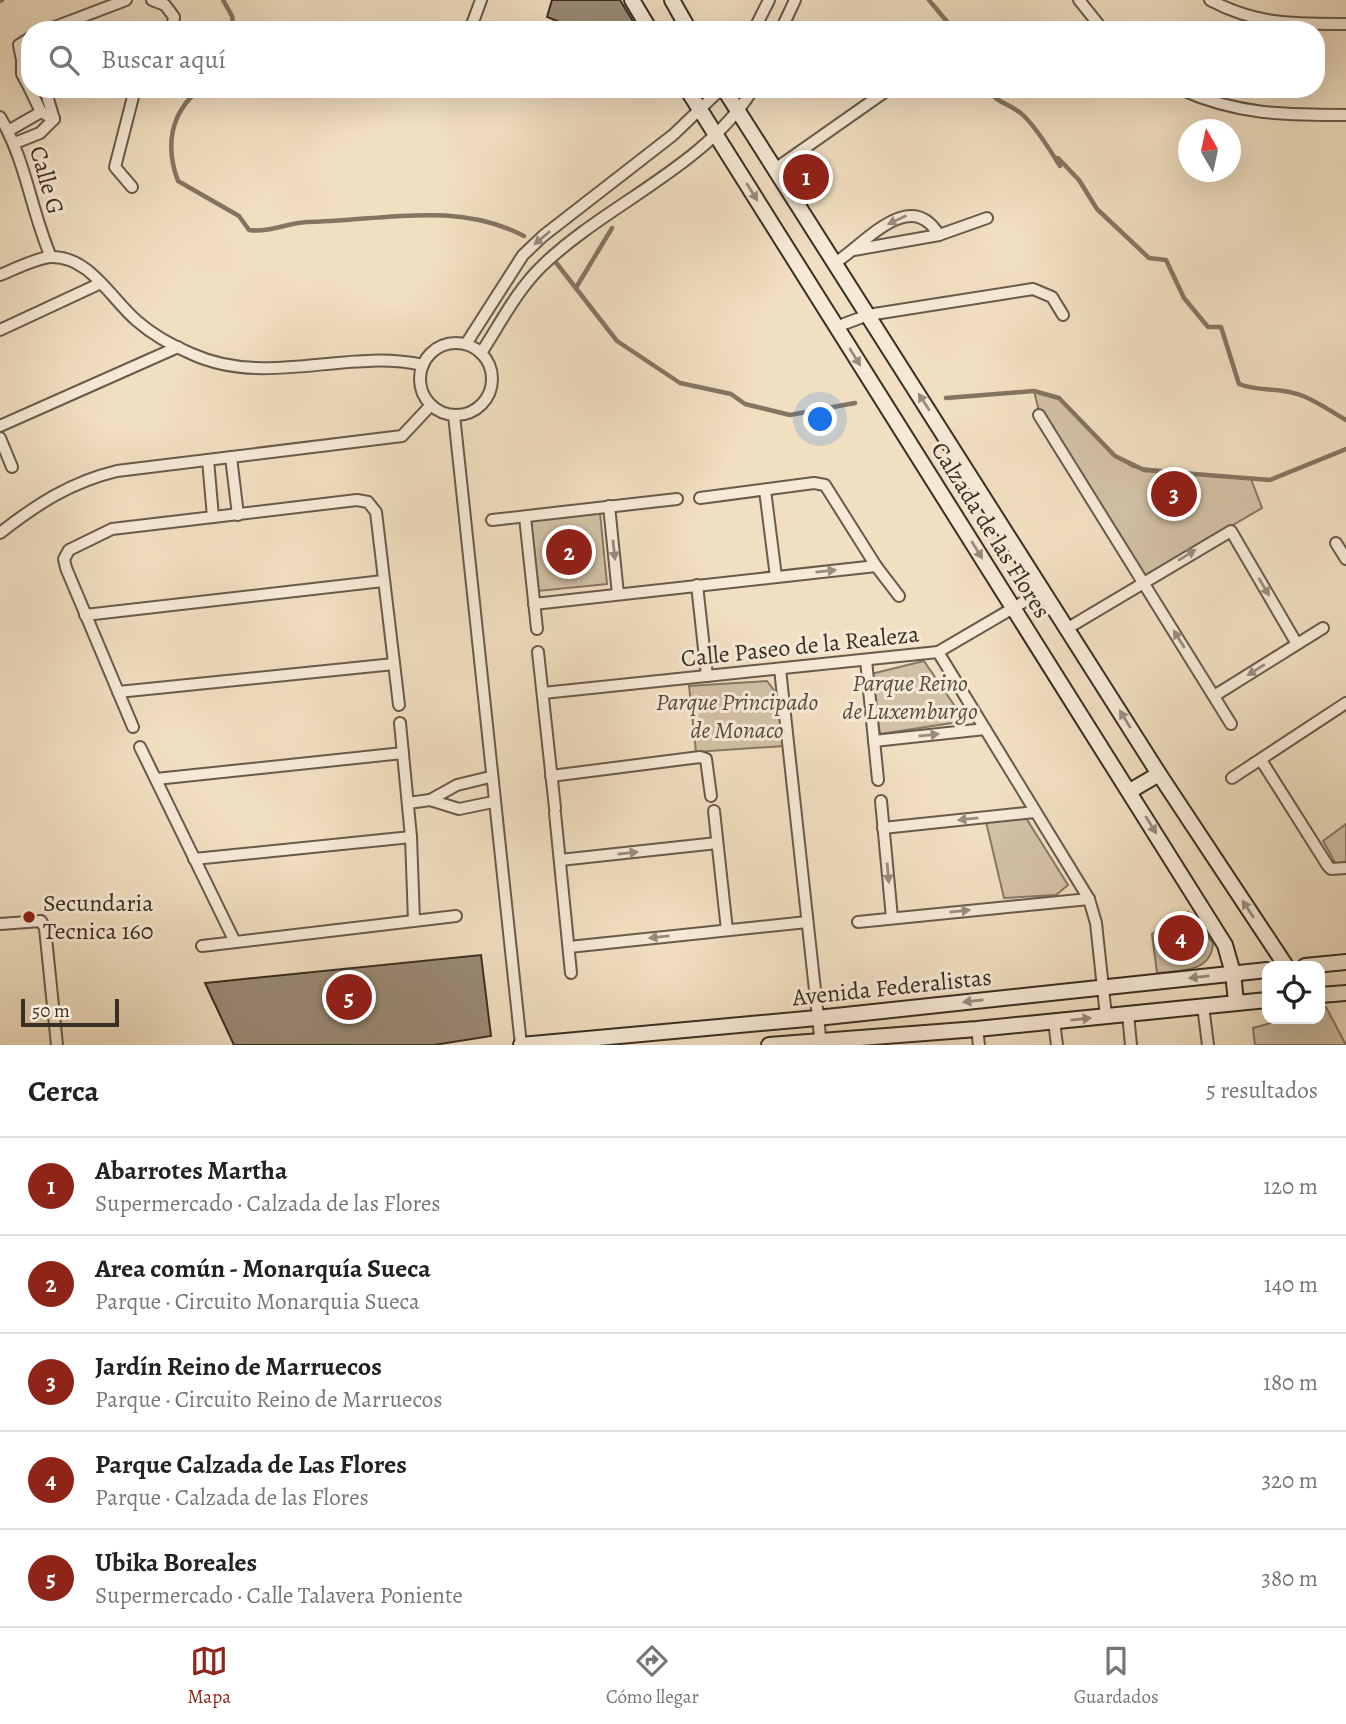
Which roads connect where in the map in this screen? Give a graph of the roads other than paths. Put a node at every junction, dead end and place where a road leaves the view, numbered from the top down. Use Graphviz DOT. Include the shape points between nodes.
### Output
graph roads {
  1 [pos="126,0"];
  2 [pos="152,0"];
  3 [pos="481,0"];
  4 [pos="632,0"];
  5 [pos="672,0"];
  6 [pos="769,0"];
  7 [pos="795,0"];
  8 [pos="1210,0"];
  9 [pos="1085,3"];
  10 [pos="71,21"];
  11 [pos="173,21"];
  12 [pos="473,21"];
  13 [pos="645,21"];
  14 [pos="684,21"];
  15 [pos="758,21"];
  16 [pos="785,21"];
  17 [pos="1097,21"];
  18 [pos="1265,21"];
  19 [pos="1325,24"];
  20 [pos="1346,24"];
  21 [pos="34,98"];
  22 [pos="48,98"];
  23 [pos="133,98"];
  24 [pos="692,98"];
  25 [pos="713,98"];
  26 [pos="729,98"];
  27 [pos="747,98"];
  28 [pos="876,98"];
  29 [pos="1203,98"];
  30 [pos="739,111"];
  31 [pos="41,112"];
  32 [pos="700,112"];
  33 [pos="1346,115"];
  34 [pos="0,117"];
  35 [pos="54,119"];
  36 [pos="9,131"];
  37 [pos="715,135"];
  38 [pos="15,144"];
  39 [pos="775,169"];
  40 [pos="132,187"];
  41 [pos="987,218"];
  42 [pos="564,222"];
  43 [pos="939,235"];
  44 [pos="575,239"];
  45 [pos="854,250"];
  46 [pos="51,257"];
  47 [pos="835,263"];
  48 [pos="0,275"];
  49 [pos="101,283"];
  50 [pos="868,315"];
  51 [pos="1063,316"];
  52 [pos="836,327"];
  53 [pos="0,331"];
  54 [pos="466,345"];
  55 [pos="178,347"];
  56 [pos="481,353"];
  57 [pos="423,365"];
  58 [pos="431,405"];
  59 [pos="454,415"];
  60 [pos="1039,415"];
  61 [pos="0,426"];
  62 [pos="0,438"];
  63 [pos="231,457"];
  64 [pos="208,460"];
  65 [pos="12,467"];
  66 [pos="765,490"];
  67 [pos="700,498"];
  68 [pos="677,499"];
  69 [pos="610,506"];
  70 [pos="238,515"];
  71 [pos="214,517"];
  72 [pos="525,517"];
  73 [pos="492,520"];
  74 [pos="0,533"];
  75 [pos="1336,543"];
  76 [pos="1346,559"];
  77 [pos="876,566"];
  78 [pos="776,577"];
  79 [pos="383,581"];
  80 [pos="1143,582"];
  81 [pos="697,585"];
  82 [pos="1044,590"];
  83 [pos="618,594"];
  84 [pos="899,596"];
  85 [pos="534,604"];
  86 [pos="1014,609"];
  87 [pos="85,615"];
  88 [pos="1068,628"];
  89 [pos="1323,628"];
  90 [pos="537,629"];
  91 [pos="1297,644"];
  92 [pos="538,652"];
  93 [pos="938,652"];
  94 [pos="866,660"];
  95 [pos="394,664"];
  96 [pos="780,668"];
  97 [pos="707,676"];
  98 [pos="118,692"];
  99 [pos="543,693"];
  100 [pos="1214,696"];
  101 [pos="399,705"];
  102 [pos="1345,705"];
  103 [pos="400,723"];
  104 [pos="1231,724"];
  105 [pos="133,727"];
  106 [pos="985,729"];
  107 [pos="874,741"];
  108 [pos="140,747"];
  109 [pos="403,753"];
  110 [pos="1261,760"];
  111 [pos="1159,774"];
  112 [pos="551,776"];
  113 [pos="490,777"];
  114 [pos="1232,778"];
  115 [pos="156,779"];
  116 [pos="878,780"];
  117 [pos="1130,791"];
  118 [pos="711,796"];
  119 [pos="430,800"];
  120 [pos="881,800"];
  121 [pos="493,802"];
  122 [pos="408,803"];
  123 [pos="713,811"];
  124 [pos="1035,812"];
  125 [pos="883,828"];
  126 [pos="411,837"];
  127 [pos="717,843"];
  128 [pos="194,859"];
  129 [pos="560,860"];
  130 [pos="1346,868"];
  131 [pos="1089,899"];
  132 [pos="456,916"];
  133 [pos="892,918"];
  134 [pos="414,921"];
  135 [pos="807,922"];
  136 [pos="858,922"];
  137 [pos="0,924"];
  138 [pos="727,930"];
  139 [pos="235,942"];
  140 [pos="202,946"];
  141 [pos="569,947"];
  142 [pos="1283,961"];
  143 [pos="1346,962"];
  144 [pos="1325,964"];
  145 [pos="1262,971"];
  146 [pos="571,973"];
  147 [pos="1233,974"];
  148 [pos="1103,988"];
  149 [pos="1346,993"];
  150 [pos="1325,995"];
  151 [pos="1262,1000"];
  152 [pos="1236,1002"];
  153 [pos="1203,1006"];
  154 [pos="1128,1014"];
  155 [pos="1106,1016"];
  156 [pos="817,1018"];
  157 [pos="1054,1021"];
  158 [pos="977,1029"];
  159 [pos="901,1040"];
  160 [pos="583,1041"];
  161 [pos="821,1042"];
  162 [pos="57,1045"];
  163 [pos="521,1045"];
  164 [pos="769,1045"];
  165 [pos="979,1045"];
  166 [pos="1057,1045"];
  167 [pos="1131,1045"];
  168 [pos="1208,1045"];
  1 -- 10 [label="street"];
  2 -- 11 [label="street" via="165,5"];
  3 -- 12 [label="street"];
  4 -- 13 [label="street"];
  5 -- 14 [label="street"];
  6 -- 15 [label="street"];
  7 -- 16 [label="street"];
  8 -- 18 [label="street"];
  9 -- 17 [label="street"];
  19 -- 20 [label="street"];
  21 -- 31 [label="street"];
  22 -- 35 [label="street"];
  23 -- 40 [label="street" via="116,167"];
  24 -- 32 [label="street, Calzada de las Flores"];
  25 -- 32 [label="street"];
  26 -- 30 [label="street, Calzada de las Flores"];
  27 -- 30 [label="street"];
  28 -- 39 [label="street"];
  29 -- 33 [label="street" via="1261,114"];
  30 -- 37 [label="street"];
  30 -- 39 [label="street, Calzada de las Flores"];
  31 -- 35 [label="street"];
  31 -- 36 [label="street"];
  32 -- 37 [label="street, Calzada de las Flores"];
  32 -- 42 [label="street"];
  34 -- 36 [label="street, Calle G"];
  35 -- 38 [label="street" via="40,133"];
  36 -- 38 [label="street, Calle G"];
  37 -- 44 [label="street"];
  37 -- 52 [label="street, Calzada de las Flores, one-way"];
  38 -- 46 [label="street, Calle G" via="32,210"];
  39 -- 47 [label="street, Calzada de las Flores"];
  41 -- 43 [label="street"];
  42 -- 44 [label="street"];
  42 -- 54 [label="street, one-way" via="523,256"];
  43 -- 45 [label="street"];
  43 -- 45 [label="street, one-way" via="928,219 905,215"];
  44 -- 56 [label="street" via="528,282"];
  45 -- 47 [label="street"];
  46 -- 48 [label="street"];
  46 -- 49 [label="street" via="85,268"];
  47 -- 50 [label="street, Calzada de las Flores"];
  49 -- 53 [label="street"];
  49 -- 55 [label="street" via="137,321"];
  50 -- 51 [label="street" via="1033,289 1052,298"];
  50 -- 52 [label="street"];
  82 -- 50 [label="street, Calzada de las Flores, one-way"];
  52 -- 86 [label="street, Calzada de las Flores, one-way"];
  54 -- 56 [label="street"];
  54 -- 57 [label="street" via="440,346"];
  55 -- 57 [label="street" via="232,366 264,369 390,358"];
  55 -- 61 [label="street"];
  56 -- 59 [label="street" via="490,367 489,393 471,411"];
  57 -- 58 [label="street" via="420,382"];
  58 -- 59 [label="street"];
  58 -- 63 [label="street" via="402,436"];
  59 -- 113 [label="street"];
  60 -- 80 [label="street"];
  62 -- 65 [label="street"];
  63 -- 64 [label="street"];
  63 -- 70 [label="street"];
  64 -- 71 [label="street"];
  64 -- 74 [label="street" via="86,478 50,496"];
  66 -- 67 [label="street"];
  66 -- 77 [label="street" via="825,485"];
  66 -- 78 [label="street"];
  68 -- 69 [label="street"];
  69 -- 72 [label="street"];
  69 -- 83 [label="street, one-way"];
  70 -- 71 [label="street"];
  70 -- 79 [label="street" via="368,502 376,512"];
  71 -- 87 [label="street" via="112,529 69,551 65,568"];
  72 -- 73 [label="street"];
  72 -- 85 [label="street"];
  75 -- 76 [label="street"];
  78 -- 77 [label="street, one-way"];
  77 -- 84 [label="street"];
  78 -- 81 [label="street"];
  79 -- 87 [label="street"];
  79 -- 95 [label="street"];
  80 -- 88 [label="street"];
  80 -- 91 [label="street, one-way" via="1231,531"];
  100 -- 80 [label="street, one-way"];
  81 -- 83 [label="street"];
  81 -- 97 [label="street"];
  82 -- 86 [label="street, Calle Paseo de la Realeza"];
  82 -- 88 [label="street, Calzada de las Flores"];
  83 -- 85 [label="street"];
  85 -- 90 [label="street"];
  86 -- 93 [label="street, Calle Paseo de la Realeza"];
  86 -- 117 [label="street, Calzada de las Flores"];
  87 -- 98 [label="street"];
  111 -- 88 [label="street, Calzada de las Flores, one-way"];
  89 -- 91 [label="street"];
  91 -- 100 [label="street, one-way"];
  92 -- 99 [label="street"];
  93 -- 94 [label="street, Calle Paseo de la Realeza"];
  93 -- 106 [label="street"];
  94 -- 96 [label="street, Calle Paseo de la Realeza"];
  94 -- 107 [label="street"];
  95 -- 98 [label="street"];
  95 -- 101 [label="street"];
  96 -- 97 [label="street, Calle Paseo de la Realeza"];
  96 -- 135 [label="street"];
  97 -- 99 [label="street, Calle Paseo de la Realeza"];
  98 -- 105 [label="street"];
  99 -- 112 [label="street"];
  100 -- 104 [label="street"];
  102 -- 110 [label="street"];
  103 -- 109 [label="street"];
  107 -- 106 [label="street, one-way"];
  106 -- 124 [label="street"];
  107 -- 116 [label="street"];
  108 -- 115 [label="street"];
  109 -- 115 [label="street"];
  109 -- 122 [label="street"];
  110 -- 114 [label="street"];
  110 -- 130 [label="street" via="1328,866"];
  111 -- 117 [label="street"];
  142 -- 111 [label="street, Calzada de las Flores, one-way"];
  112 -- 118 [label="street" via="700,757 707,765"];
  112 -- 129 [label="street"];
  113 -- 119 [label="street" via="457,785"];
  113 -- 121 [label="street"];
  115 -- 128 [label="street"];
  117 -- 147 [label="street, Calzada de las Flores, one-way" via="1225,945"];
  119 -- 121 [label="street" via="459,809"];
  119 -- 122 [label="street"];
  120 -- 125 [label="street"];
  121 -- 163 [label="street"];
  122 -- 126 [label="street"];
  123 -- 127 [label="street"];
  124 -- 125 [label="street, one-way"];
  124 -- 131 [label="street"];
  125 -- 133 [label="street, one-way"];
  126 -- 128 [label="street"];
  126 -- 134 [label="street"];
  129 -- 127 [label="street, one-way"];
  127 -- 138 [label="street"];
  128 -- 139 [label="street"];
  129 -- 141 [label="street"];
  133 -- 131 [label="street, one-way"];
  131 -- 148 [label="street"];
  132 -- 134 [label="street"];
  133 -- 136 [label="street"];
  134 -- 139 [label="street"];
  135 -- 138 [label="street"];
  135 -- 156 [label="street"];
  137 -- 162 [label="street" via="34,920 45,928"];
  138 -- 141 [label="street, one-way"];
  139 -- 140 [label="street"];
  141 -- 146 [label="street"];
  143 -- 144 [label="street"];
  145 -- 147 [label="street, Avenida Federalistas"];
  147 -- 148 [label="street, Avenida Federalistas, one-way"];
  147 -- 152 [label="street, Calzada de las Flores"];
  148 -- 155 [label="street"];
  148 -- 156 [label="street, Avenida Federalistas, one-way"];
  149 -- 150 [label="street"];
  151 -- 152 [label="street, Avenida Federalistas"];
  152 -- 153 [label="street, Avenida Federalistas"];
  153 -- 154 [label="street, Avenida Federalistas"];
  153 -- 168 [label="street"];
  154 -- 155 [label="street, Avenida Federalistas"];
  154 -- 167 [label="street"];
  157 -- 155 [label="street, Avenida Federalistas, one-way"];
  156 -- 160 [label="street, Avenida Federalistas"];
  156 -- 161 [label="street"];
  157 -- 158 [label="street, Avenida Federalistas"];
  157 -- 166 [label="street"];
  158 -- 159 [label="street, Avenida Federalistas"];
  158 -- 165 [label="street"];
  159 -- 161 [label="street, Avenida Federalistas"];
  160 -- 163 [label="street, Avenida Federalistas"];
  161 -- 164 [label="street, Avenida Federalistas"];
}
